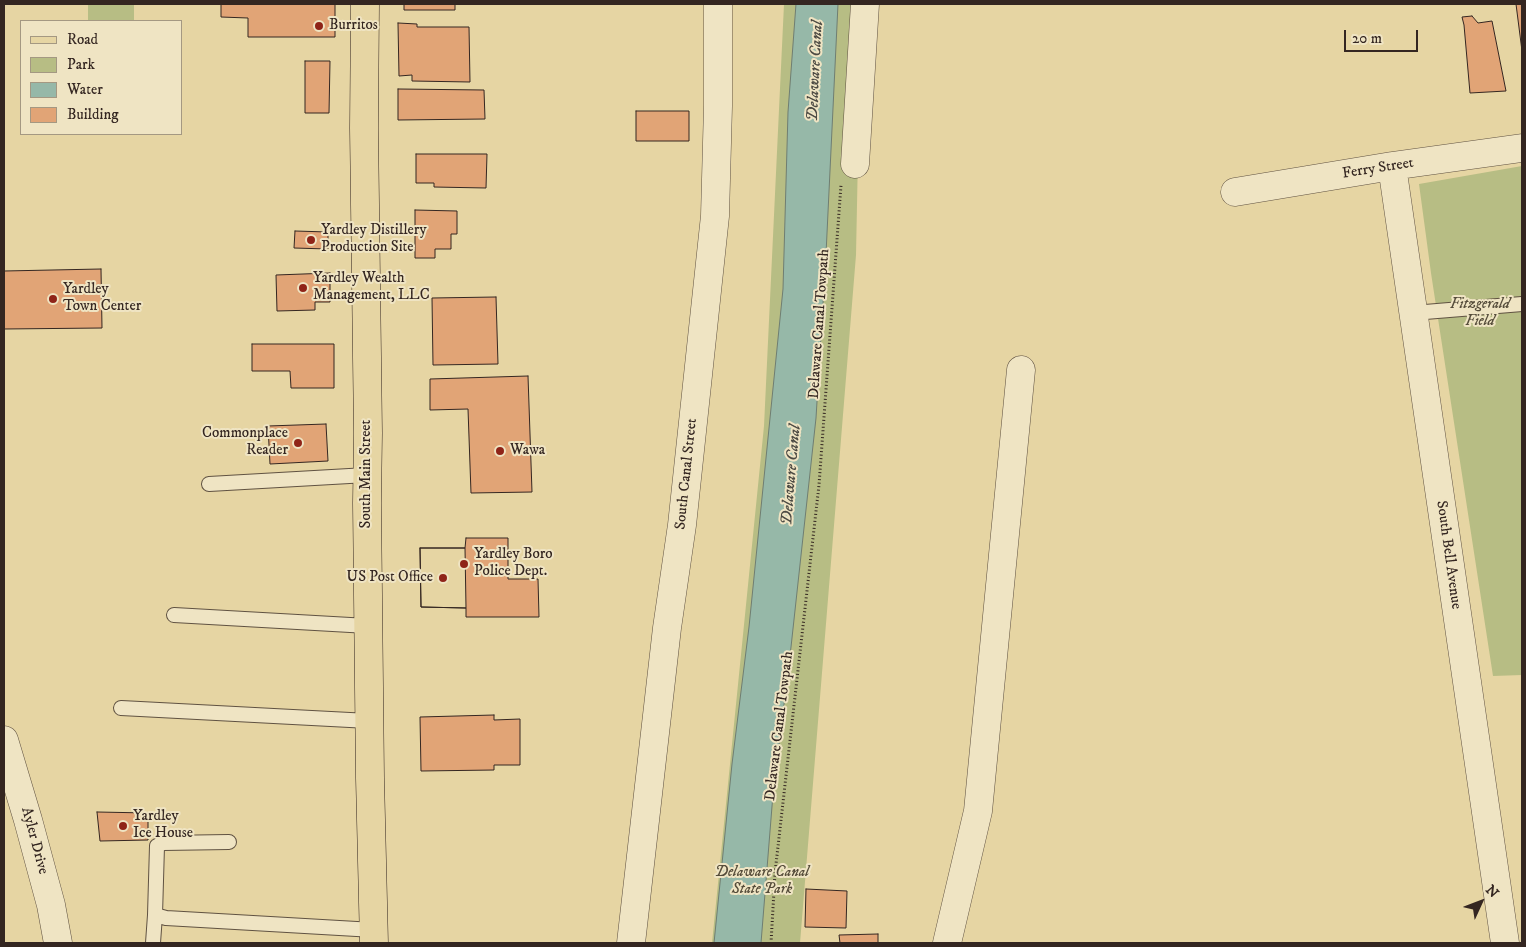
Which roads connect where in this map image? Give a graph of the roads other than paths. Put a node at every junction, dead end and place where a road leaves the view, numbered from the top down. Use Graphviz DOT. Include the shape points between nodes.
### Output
graph roads {
  1 [pos="365,4"];
  2 [pos="718,4"];
  3 [pos="864,4"];
  4 [pos="1522,148"];
  5 [pos="1392,166"];
  6 [pos="848,172"];
  7 [pos="1235,192"];
  8 [pos="1522,304"];
  9 [pos="1413,313"];
  10 [pos="1021,370"];
  11 [pos="367,475"];
  12 [pos="209,484"];
  13 [pos="174,615"];
  14 [pos="368,626"];
  15 [pos="121,708"];
  16 [pos="369,721"];
  17 [pos="4,740"];
  18 [pos="229,842"];
  19 [pos="155,915"];
  20 [pos="374,937"];
  21 [pos="58,943"];
  22 [pos="154,943"];
  23 [pos="631,943"];
  24 [pos="947,943"];
  25 [pos="1505,943"];
  1 -- 11 [label="main road, South Main Street"];
  2 -- 23 [label="street, South Canal Street" via="714,225 682,525"];
  3 -- 6 [label="street"];
  4 -- 5 [label="street, Ferry Street"];
  5 -- 7 [label="street, Ferry Street"];
  5 -- 9 [label="street, South Bell Avenue"];
  8 -- 9 [label="lane"];
  9 -- 25 [label="street, South Bell Avenue"];
  10 -- 24 [label="street" via="978,811"];
  11 -- 12 [label="lane"];
  11 -- 14 [label="main road, South Main Street"];
  13 -- 14 [label="lane"];
  14 -- 16 [label="main road, South Main Street"];
  15 -- 16 [label="lane"];
  16 -- 20 [label="main road, South Main Street"];
  17 -- 21 [label="street, Ayler Drive" via="28,820"];
  18 -- 19 [label="lane" via="163,843 157,846"];
  19 -- 20 [label="lane"];
  19 -- 22 [label="lane"];
}
